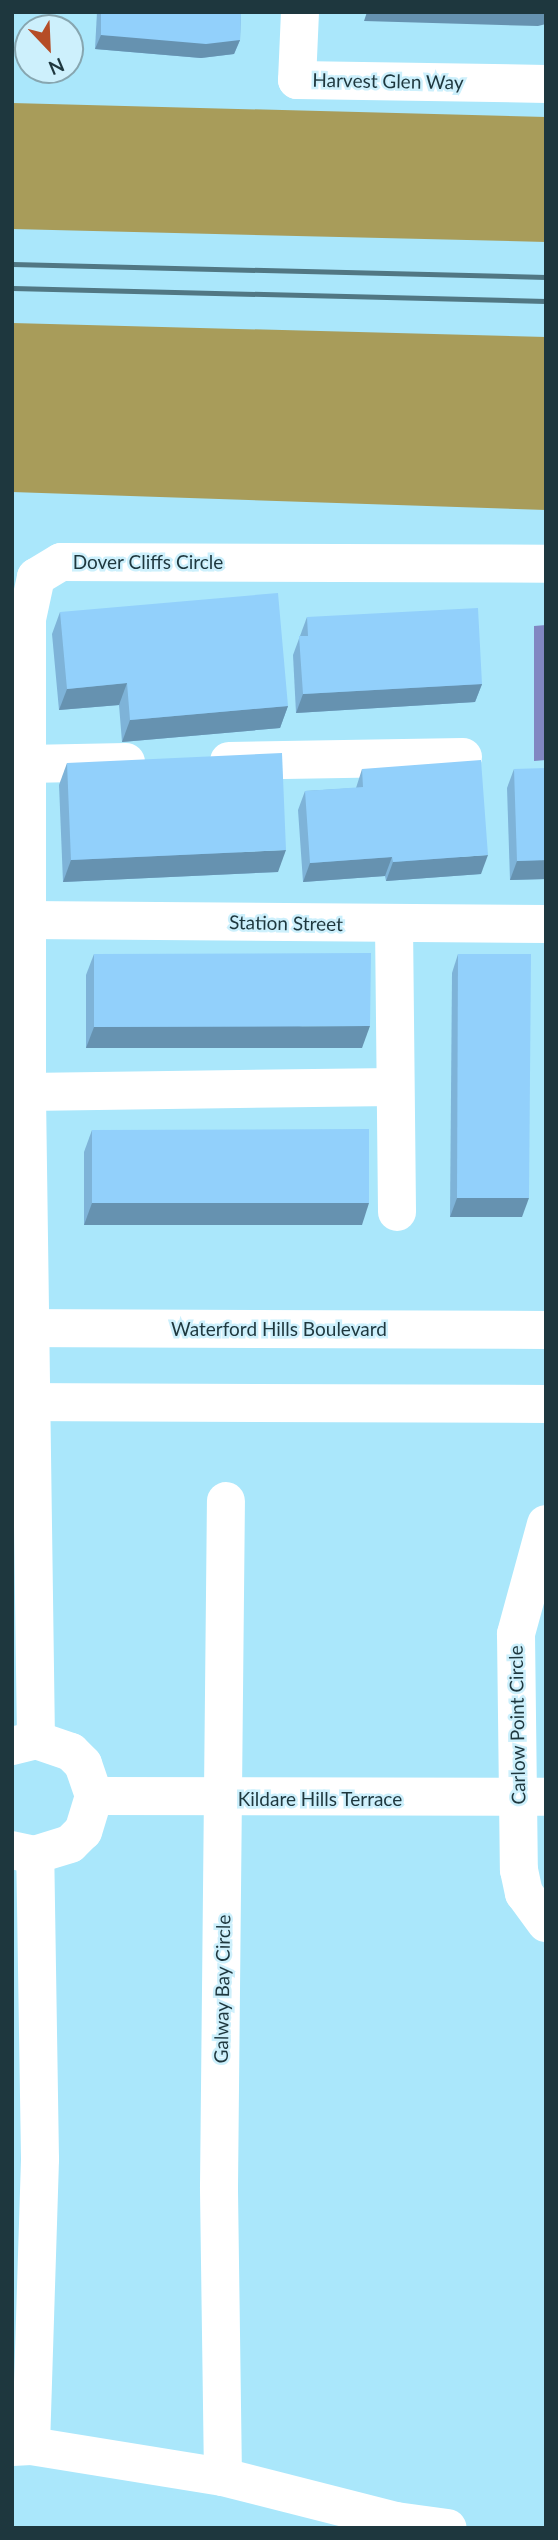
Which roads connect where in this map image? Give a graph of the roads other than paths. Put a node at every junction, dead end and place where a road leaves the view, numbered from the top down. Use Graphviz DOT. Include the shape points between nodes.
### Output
graph roads {
  1 [pos="300,12"];
  2 [pos="546,85"];
  3 [pos="546,564"];
  4 [pos="463,757"];
  5 [pos="27,764"];
  6 [pos="27,920"];
  7 [pos="394,924"];
  8 [pos="546,924"];
  9 [pos="393,1087"];
  10 [pos="27,1092"];
  11 [pos="397,1212"];
  12 [pos="22,1328"];
  13 [pos="546,1330"];
  14 [pos="23,1402"];
  15 [pos="546,1404"];
  16 [pos="226,1501"];
  17 [pos="546,1524"];
  18 [pos="24,1743"];
  19 [pos="93,1796"];
  20 [pos="532,1797"];
  21 [pos="225,1799"];
  22 [pos="24,1852"];
  23 [pos="546,1923"];
  24 [pos="22,2446"];
  25 [pos="223,2477"];
  26 [pos="448,2528"];
  1 -- 2 [label="street, Harvest Glen Way" via="297,80"];
  3 -- 5 [label="street, Dover Cliffs Circle" via="61,562 36,577 27,602"];
  4 -- 5 [label="street"];
  5 -- 6 [label="street, Dover Cliffs Circle"];
  6 -- 7 [label="street, Station Street"];
  6 -- 10 [label="street, Dover Cliffs Circle"];
  7 -- 8 [label="street, Station Street"];
  7 -- 9 [label="street"];
  9 -- 10 [label="street"];
  9 -- 11 [label="street"];
  10 -- 12 [label="street, Dover Cliffs Circle"];
  12 -- 13 [label="street, Waterford Hills Boulevard"];
  12 -- 14 [label="street, Dover Cliffs Circle"];
  14 -- 15 [label="street"];
  14 -- 18 [label="street"];
  16 -- 21 [label="street, Galway Bay Circle"];
  17 -- 20 [label="street, Carlow Point Circle" via="516,1634"];
  18 -- 19 [label="street" via="71,1752 83,1764"];
  19 -- 21 [label="street, Kildare Hills Terrace"];
  19 -- 22 [label="street" via="91,1814 77,1837 54,1852"];
  20 -- 21 [label="street, Kildare Hills Terrace"];
  20 -- 23 [label="street, Carlow Point Circle" via="524,1893"];
  21 -- 25 [label="street, Galway Bay Circle" via="219,2187"];
  22 -- 24 [label="street" via="40,2159"];
  24 -- 25 [label="street"];
  25 -- 26 [label="street" via="396,2521"];
}
